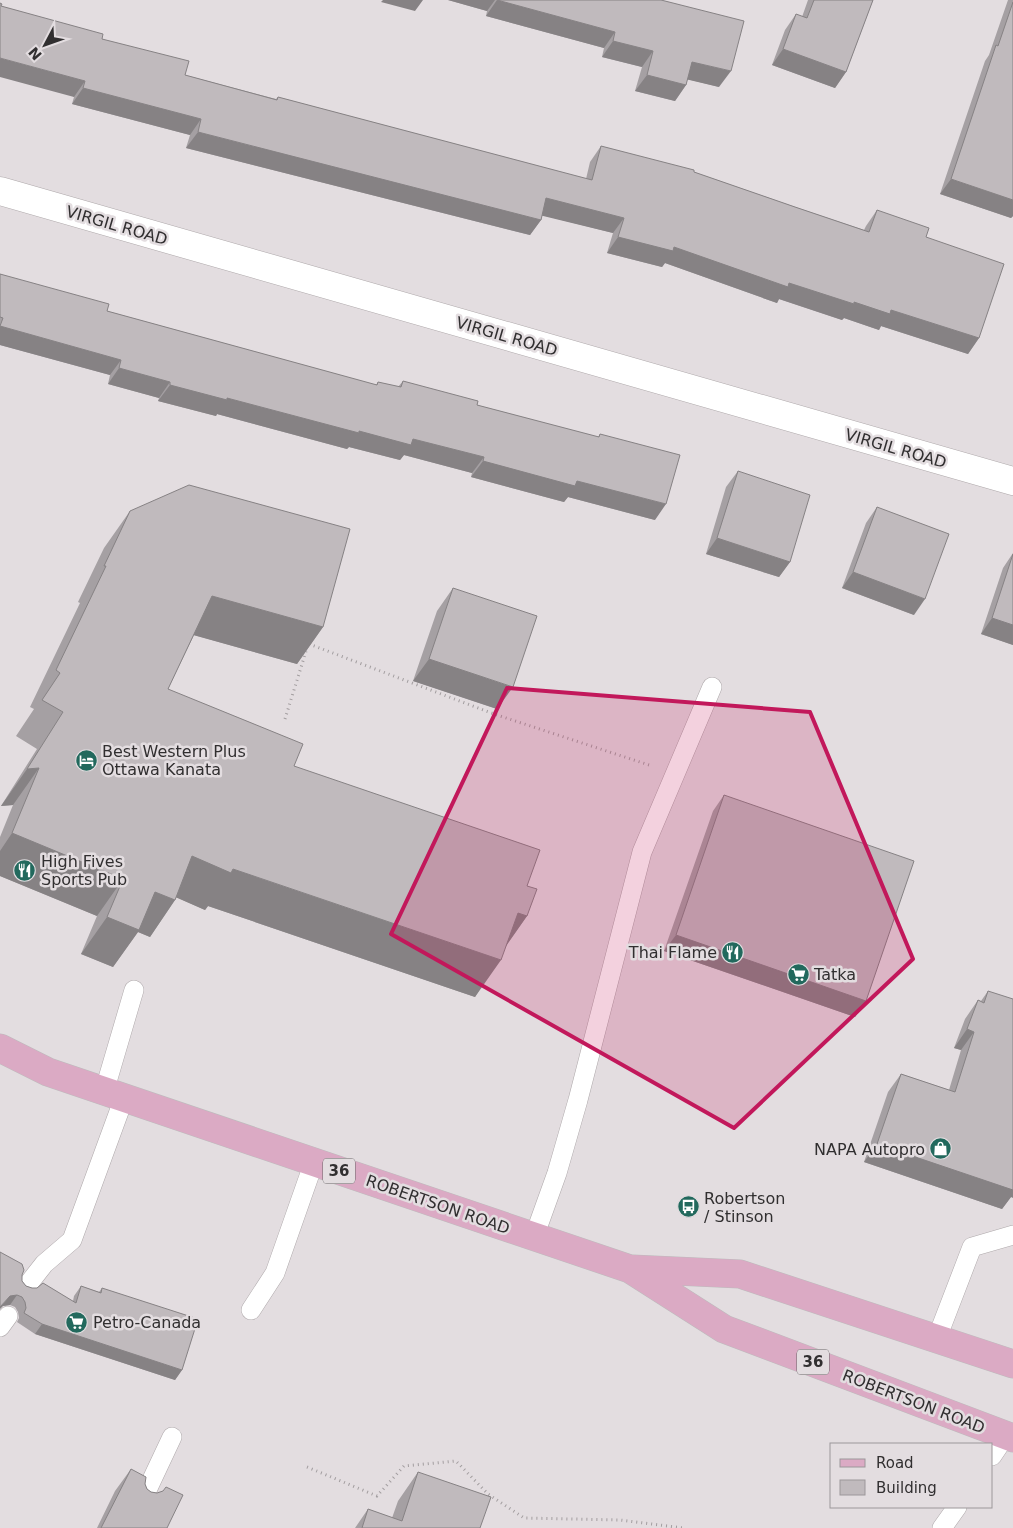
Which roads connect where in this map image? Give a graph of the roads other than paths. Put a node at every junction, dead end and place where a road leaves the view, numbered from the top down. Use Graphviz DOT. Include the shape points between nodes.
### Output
graph roads {
  1 [pos="0,191"];
  2 [pos="1013,481"];
  3 [pos="712,687"];
  4 [pos="134,990"];
  5 [pos="0,1048"];
  6 [pos="0,1066"];
  7 [pos="48,1072"];
  8 [pos="114,1095"];
  9 [pos="314,1162"];
  10 [pos="1013,1235"];
  11 [pos="534,1237"];
  12 [pos="630,1269"];
  13 [pos="26,1287"];
  14 [pos="251,1310"];
  15 [pos="937,1338"];
  16 [pos="1013,1364"];
  17 [pos="172,1437"];
  18 [pos="1006,1438"];
  19 [pos="140,1505"];
  20 [pos="956,1508"];
  21 [pos="942,1528"];
  1 -- 2 [label="street, VIRGIL ROAD"];
  3 -- 11 [label="lane" via="642,852 578,1100"];
  4 -- 8 [label="lane"];
  5 -- 7 [label="main road, ROBERTSON ROAD / 36"];
  6 -- 7 [label="main road, ROBERTSON ROAD / 36"];
  7 -- 8 [label="main road, ROBERTSON ROAD / 36"];
  8 -- 9 [label="main road, ROBERTSON ROAD / 36"];
  8 -- 13 [label="lane" via="72,1240 44,1264"];
  9 -- 11 [label="main road, ROBERTSON ROAD / 36"];
  9 -- 14 [label="lane" via="275,1273"];
  10 -- 15 [label="lane" via="972,1247"];
  11 -- 12 [label="main road, ROBERTSON ROAD / 36"];
  12 -- 15 [label="main road, ROBERTSON ROAD / 36" via="740,1274"];
  12 -- 18 [label="main road, ROBERTSON ROAD / 36" via="724,1329"];
  15 -- 16 [label="main road, ROBERTSON ROAD / 36"];
  17 -- 19 [label="lane"];
  20 -- 21 [label="lane"];
}
